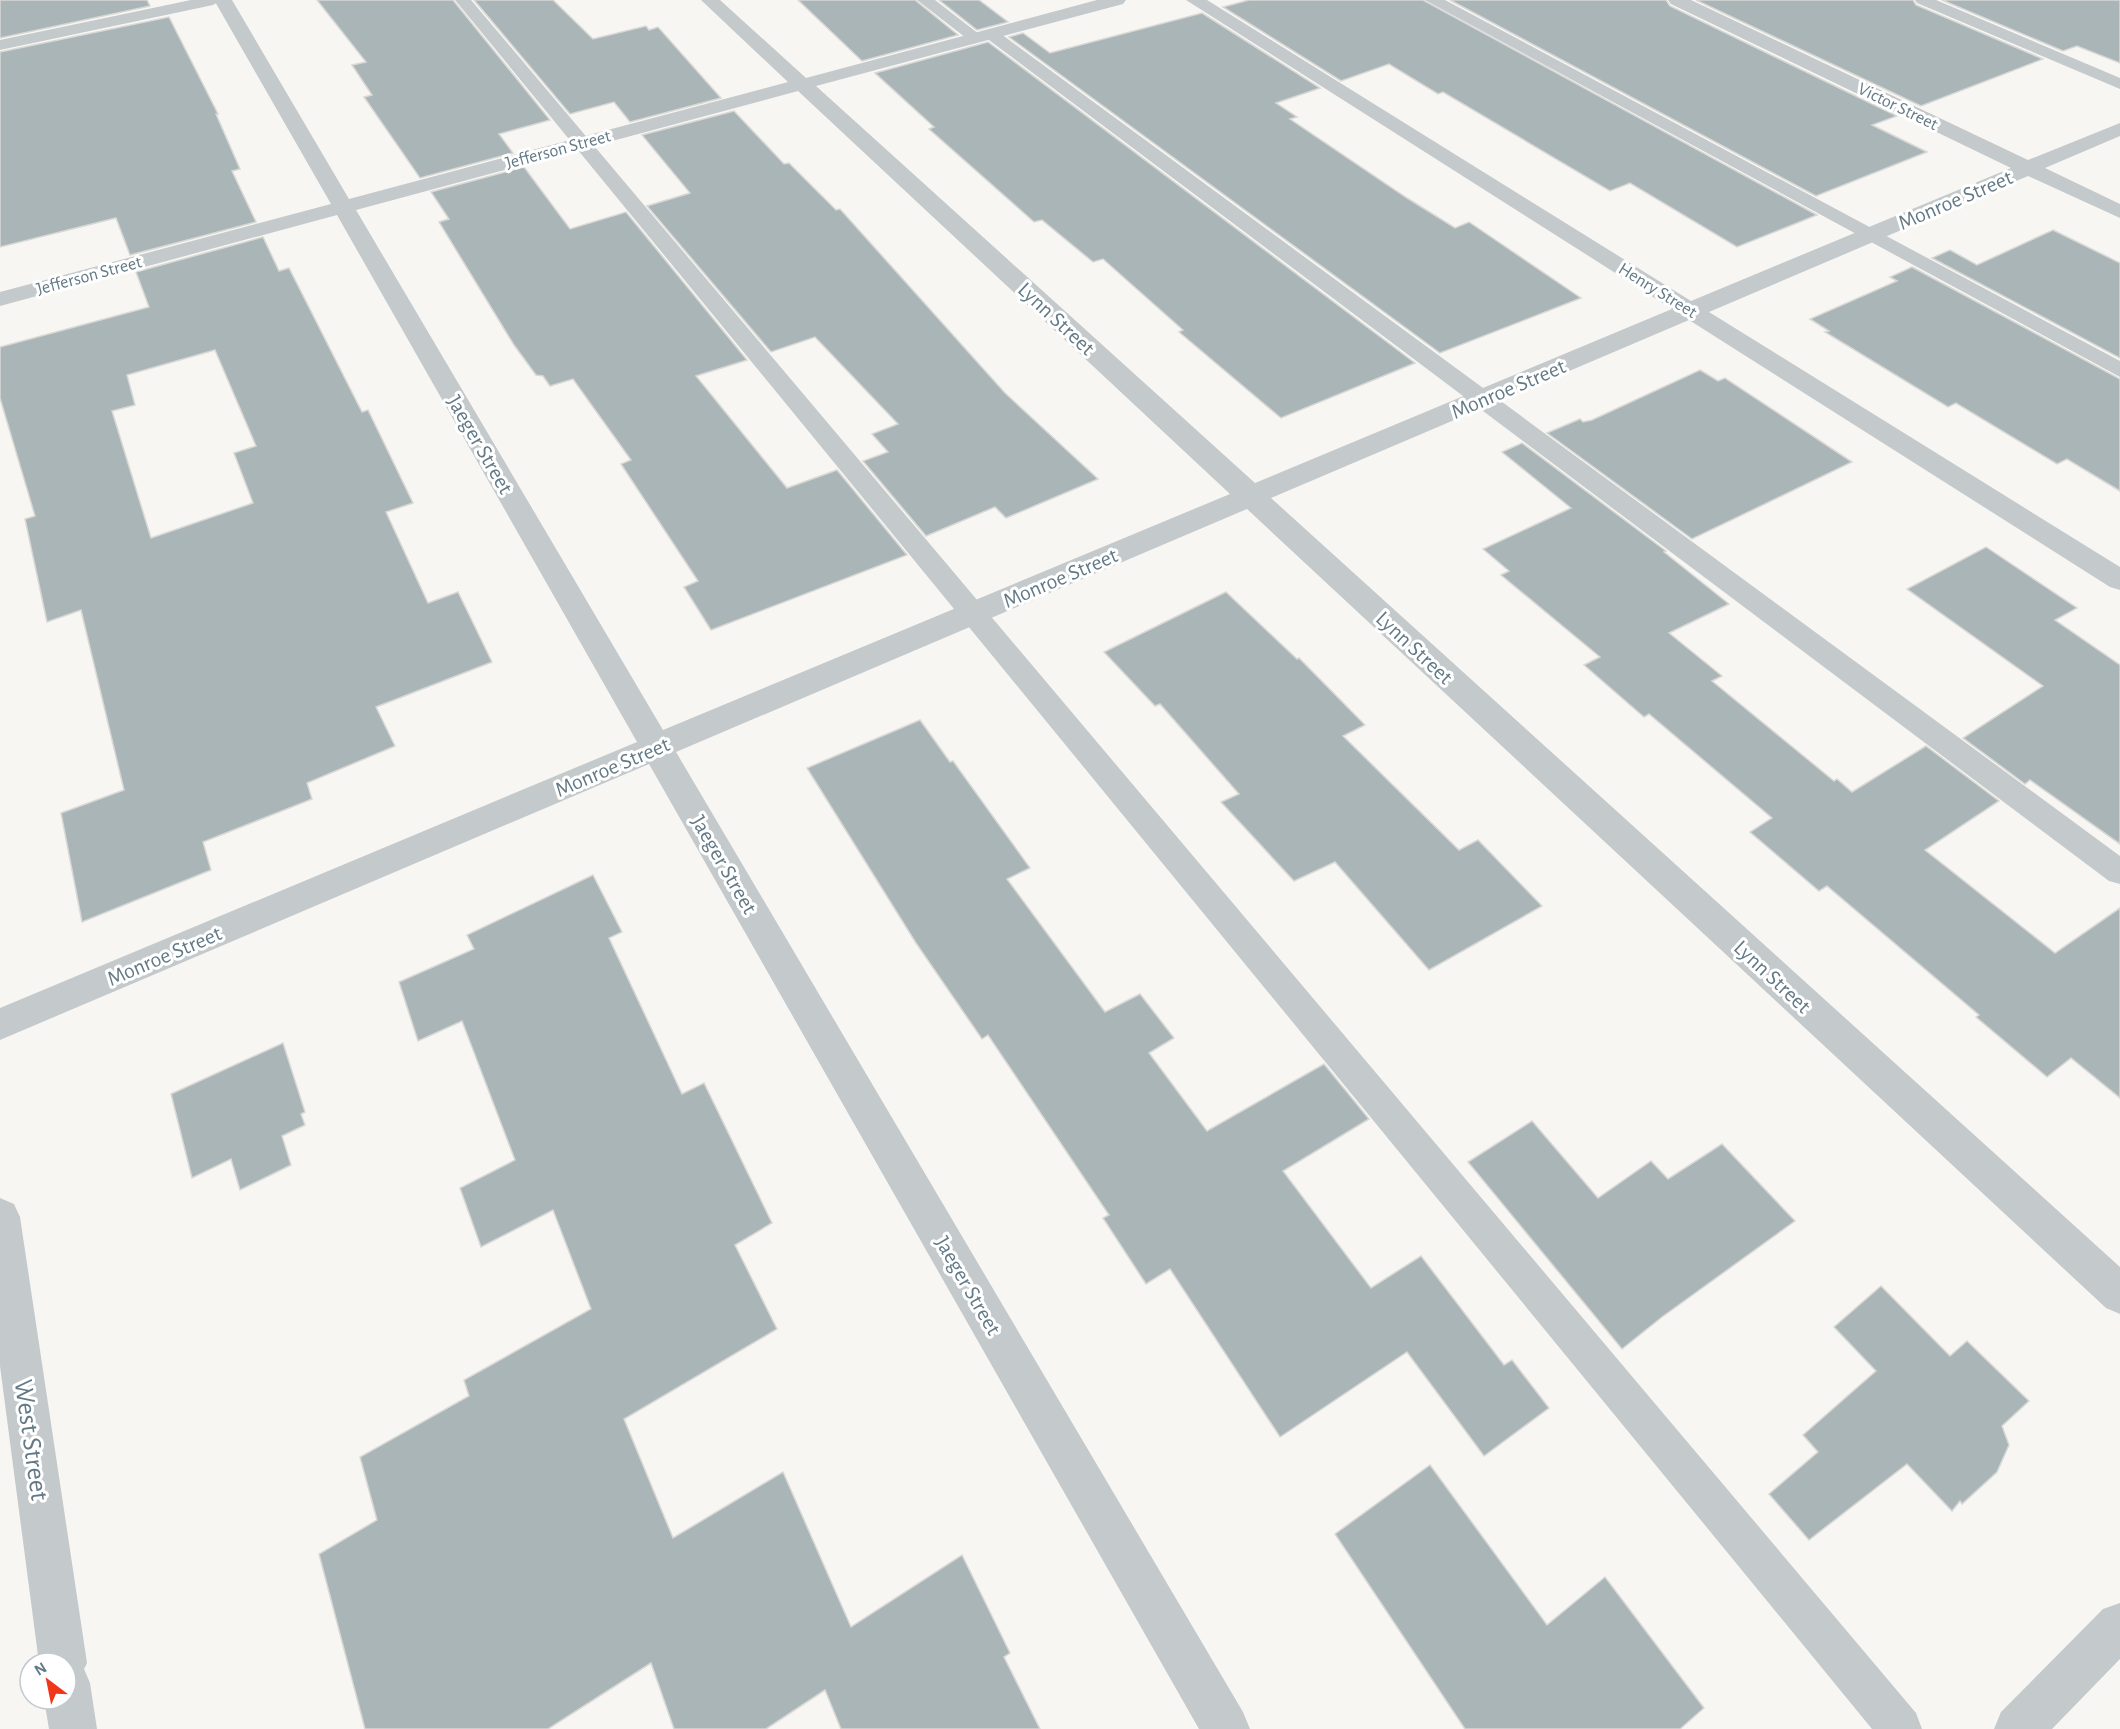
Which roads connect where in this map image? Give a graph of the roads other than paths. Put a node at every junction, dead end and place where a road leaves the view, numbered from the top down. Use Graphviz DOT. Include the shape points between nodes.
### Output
graph roads {
  1 [pos="213,0"];
  2 [pos="223,0"];
  3 [pos="463,0"];
  4 [pos="710,0"];
  5 [pos="926,0"];
  6 [pos="1117,0"];
  7 [pos="1195,0"];
  8 [pos="1433,0"];
  9 [pos="1677,0"];
  10 [pos="1923,0"];
  11 [pos="983,36"];
  12 [pos="0,45"];
  13 [pos="802,84"];
  14 [pos="2120,84"];
  15 [pos="2120,129"];
  16 [pos="582,143"];
  17 [pos="2029,168"];
  18 [pos="343,207"];
  19 [pos="2120,212"];
  20 [pos="1869,235"];
  21 [pos="0,299"];
  22 [pos="1691,311"];
  23 [pos="2120,370"];
  24 [pos="1482,399"];
  25 [pos="1251,496"];
  26 [pos="2120,580"];
  27 [pos="973,614"];
  28 [pos="656,747"];
  29 [pos="2120,872"];
  30 [pos="0,1024"];
  31 [pos="0,1217"];
  32 [pos="2120,1294"];
  33 [pos="2120,1626"];
  34 [pos="61,1651"];
  35 [pos="70,1711"];
  36 [pos="73,1729"];
  37 [pos="1226,1729"];
  38 [pos="1900,1729"];
  39 [pos="2018,1729"];
  1 -- 12 [label="lane"];
  2 -- 18 [label="street, Jaeger Street"];
  3 -- 16 [label="lane"];
  4 -- 13 [label="street, Lynn Street"];
  5 -- 11 [label="lane"];
  6 -- 11 [label="street, Jefferson Street"];
  7 -- 22 [label="street, Henry Street"];
  8 -- 20 [label="lane"];
  9 -- 17 [label="street, Victor Street"];
  10 -- 14 [label="lane"];
  11 -- 13 [label="street, Jefferson Street"];
  11 -- 24 [label="lane"];
  13 -- 16 [label="street, Jefferson Street"];
  13 -- 25 [label="street, Lynn Street"];
  15 -- 17 [label="street, Monroe Street"];
  16 -- 18 [label="street, Jefferson Street"];
  16 -- 27 [label="lane"];
  17 -- 19 [label="street, Victor Street"];
  17 -- 20 [label="street, Monroe Street"];
  18 -- 21 [label="street, Jefferson Street"];
  18 -- 28 [label="street, Jaeger Street"];
  20 -- 22 [label="street, Monroe Street"];
  20 -- 23 [label="lane"];
  22 -- 24 [label="street, Monroe Street"];
  22 -- 26 [label="street, Henry Street"];
  24 -- 25 [label="street, Monroe Street"];
  24 -- 29 [label="lane"];
  25 -- 27 [label="street, Monroe Street"];
  25 -- 32 [label="street, Lynn Street"];
  27 -- 28 [label="street, Monroe Street"];
  27 -- 38 [label="lane"];
  28 -- 30 [label="street, Monroe Street"];
  28 -- 37 [label="street, Jaeger Street"];
  31 -- 34 [label="street, West Street"];
  33 -- 39 [label="street"];
  35 -- 36 [label="street"];
}
